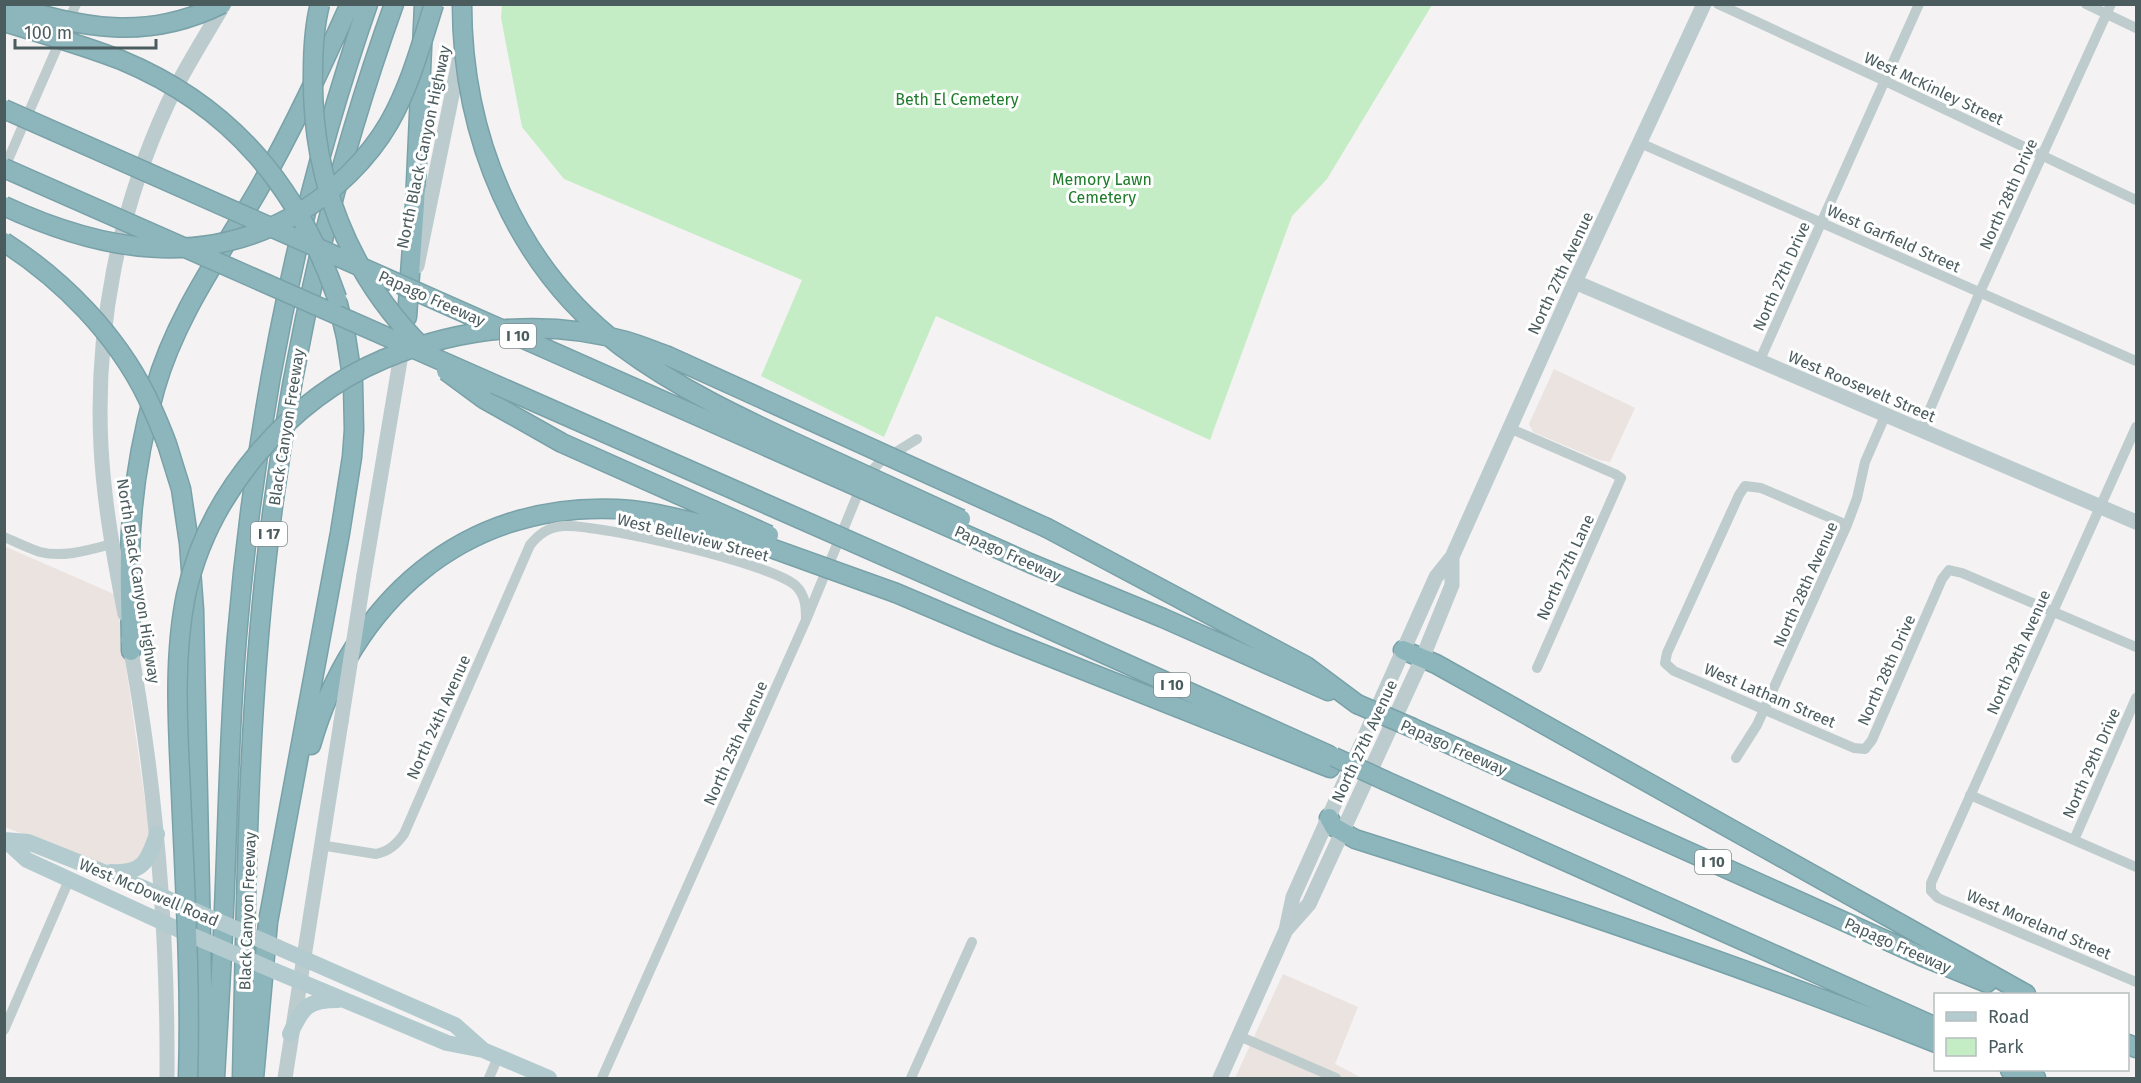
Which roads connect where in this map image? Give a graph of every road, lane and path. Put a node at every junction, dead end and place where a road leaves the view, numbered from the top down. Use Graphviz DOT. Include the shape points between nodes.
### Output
graph roads {
  1 [pos="5,4"];
  2 [pos="76,4"];
  3 [pos="223,4"];
  4 [pos="320,4"];
  5 [pos="350,4"];
  6 [pos="368,4"];
  7 [pos="394,4"];
  8 [pos="424,4"];
  9 [pos="434,4"];
  10 [pos="462,4"];
  11 [pos="472,4"];
  12 [pos="1704,4"];
  13 [pos="1718,4"];
  14 [pos="1919,4"];
  15 [pos="2086,4"];
  16 [pos="2109,9"];
  17 [pos="4,22"];
  18 [pos="2136,28"];
  19 [pos="1885,81"];
  20 [pos="4,109"];
  21 [pos="1640,142"];
  22 [pos="2042,156"];
  23 [pos="4,168"];
  24 [pos="2136,200"];
  25 [pos="4,206"];
  26 [pos="1822,222"];
  27 [pos="4,242"];
  28 [pos="1575,282"];
  29 [pos="1980,292"];
  30 [pos="408,317"];
  31 [pos="2136,361"];
  32 [pos="1759,362"];
  33 [pos="1885,416"];
  34 [pos="2136,427"];
  35 [pos="1509,428"];
  36 [pos="1921,430"];
  37 [pos="917,439"];
  38 [pos="2100,506"];
  39 [pos="710,517"];
  40 [pos="2136,522"];
  41 [pos="1847,525"];
  42 [pos="544,530"];
  43 [pos="4,537"];
  44 [pos="112,544"];
  45 [pos="1452,557"];
  46 [pos="1034,559"];
  47 [pos="2053,612"];
  48 [pos="806,620"];
  49 [pos="2136,646"];
  50 [pos="1403,650"];
  51 [pos="131,651"];
  52 [pos="1422,658"];
  53 [pos="1537,668"];
  54 [pos="2136,698"];
  55 [pos="1357,704"];
  56 [pos="1764,709"];
  57 [pos="232,712"];
  58 [pos="1865,749"];
  59 [pos="1736,758"];
  60 [pos="1332,763"];
  61 [pos="1970,795"];
  62 [pos="290,812"];
  63 [pos="1329,818"];
  64 [pos="1342,833"];
  65 [pos="158,834"];
  66 [pos="5,840"];
  67 [pos="2074,840"];
  68 [pos="320,845"];
  69 [pos="2136,867"];
  70 [pos="102,872"];
  71 [pos="69,880"];
  72 [pos="1931,891"];
  73 [pos="160,895"];
  74 [pos="162,922"];
  75 [pos="1286,930"];
  76 [pos="972,942"];
  77 [pos="303,959"];
  78 [pos="300,981"];
  79 [pos="2136,982"];
  80 [pos="2011,993"];
  81 [pos="2024,993"];
  82 [pos="345,1000"];
  83 [pos="8,1011"];
  84 [pos="1934,1027"];
  85 [pos="4,1030"];
  86 [pos="290,1034"];
  87 [pos="1239,1036"];
  88 [pos="1934,1043"];
  89 [pos="490,1053"];
  90 [pos="2013,1071"];
  91 [pos="2032,1071"];
  92 [pos="167,1078"];
  93 [pos="189,1078"];
  94 [pos="204,1078"];
  95 [pos="215,1078"];
  96 [pos="225,1078"];
  97 [pos="242,1078"];
  98 [pos="254,1078"];
  99 [pos="285,1078"];
  100 [pos="489,1078"];
  101 [pos="549,1078"];
  102 [pos="602,1078"];
  103 [pos="911,1078"];
  104 [pos="1220,1078"];
  105 [pos="1336,1078"];
  106 [pos="2036,1078"];
  107 [pos="2050,1078"];
  1 -- 3 [label="highway, bridge" via="66,21 128,28 183,21"];
  2 -- 23 [label="street"];
  3 -- 44 [label="main road, North Black Canyon Highway" via="157,128 133,193 113,267 102,347 100,401"];
  4 -- 39 [label="highway, bridge" via="312,94 323,174 339,224 364,273 398,323 441,367 484,399"];
  5 -- 51 [label="highway" via="281,149 177,331 155,388 133,508 129,557"];
  6 -- 57 [label="highway, Black Canyon Freeway / I 17" via="314,179 281,323 245,563"];
  7 -- 97 [label="highway, Black Canyon Freeway / I 17" via="354,126 322,244 275,487 254,717"];
  8 -- 30 [label="highway"];
  9 -- 25 [label="highway, bridge" via="405,92 388,125 339,184 273,226 219,244 164,249 89,238"];
  10 -- 46 [label="highway, bridge" via="465,69 473,112 503,199 552,279 602,330 666,376 718,406"];
  11 -- 30 [label="main road, North Black Canyon Highway"];
  12 -- 21 [label="main road, North 27th Avenue"];
  13 -- 19 [label="street, West McKinley Street"];
  14 -- 19 [label="street, North 27th Drive"];
  15 -- 16 [label="street"];
  16 -- 18 [label="street"];
  16 -- 22 [label="street, North 28th Drive"];
  17 -- 62 [label="highway, bridge" via="122,60 208,109 245,142 280,183 320,254 337,298 353,383 352,457"];
  19 -- 22 [label="street, West McKinley Street"];
  19 -- 26 [label="street, North 27th Drive"];
  20 -- 46 [label="highway, Papago Freeway / I 10, bridge"];
  21 -- 26 [label="street, West Garfield Street"];
  21 -- 28 [label="main road, North 27th Avenue"];
  22 -- 24 [label="street, West McKinley Street"];
  22 -- 29 [label="street, North 28th Drive"];
  23 -- 60 [label="highway, I 10, bridge" via="1011,612"];
  26 -- 29 [label="street, West Garfield Street"];
  26 -- 32 [label="street, North 27th Drive"];
  27 -- 94 [label="highway, bridge" via="65,288 124,359 168,444 181,489 194,610"];
  28 -- 32 [label="main road, West Roosevelt Street"];
  28 -- 35 [label="main road, North 27th Avenue"];
  29 -- 31 [label="street, West Garfield Street"];
  29 -- 36 [label="street, North 28th Drive"];
  30 -- 68 [label="main road, North Black Canyon Highway, bridge"];
  32 -- 33 [label="main road, West Roosevelt Street"];
  33 -- 36 [label="main road, West Roosevelt Street"];
  33 -- 41 [label="street, North 28th Avenue" via="1865,462"];
  34 -- 38 [label="street, North 29th Avenue"];
  35 -- 45 [label="main road, North 27th Avenue"];
  35 -- 53 [label="street, North 27th Lane" via="1621,478"];
  36 -- 38 [label="main road, West Roosevelt Street"];
  37 -- 48 [label="street, North 25th Avenue" via="880,462 864,480"];
  38 -- 40 [label="main road, West Roosevelt Street"];
  38 -- 47 [label="street, North 29th Avenue"];
  39 -- 60 [label="highway, bridge" via="1000,636"];
  39 -- 62 [label="highway" via="619,509 550,512 480,534 447,552 410,579 377,613 350,652 328,694"];
  41 -- 56 [label="street, North 28th Avenue"];
  41 -- 56 [label="street, West Latham Street" via="1761,488 1745,486 1667,653 1665,663 1674,671"];
  42 -- 48 [label="street, West Belleview Street" via="582,526 678,545 775,573 798,588 804,598"];
  42 -- 68 [label="street, North 24th Avenue" via="530,545 399,842 376,855"];
  43 -- 44 [label="street" via="51,554"];
  44 -- 51 [label="main road, North Black Canyon Highway"];
  45 -- 50 [label="main road, North 27th Avenue" via="1436,577"];
  45 -- 52 [label="main road, North 27th Avenue" via="1452,585"];
  46 -- 55 [label="highway, Papago Freeway / I 10"];
  47 -- 49 [label="street"];
  47 -- 58 [label="street, North 28th Drive" via="1949,570"];
  47 -- 61 [label="street, North 29th Avenue"];
  48 -- 102 [label="street, North 25th Avenue"];
  50 -- 52 [label="highway"];
  50 -- 63 [label="main road, North 27th Avenue"];
  51 -- 65 [label="main road, North Black Canyon Highway"];
  52 -- 64 [label="main road, North 27th Avenue"];
  52 -- 81 [label="highway"];
  54 -- 67 [label="street, North 29th Drive"];
  55 -- 80 [label="highway, Papago Freeway / I 10, bridge"];
  55 -- 93 [label="highway, bridge" via="1306,666 1047,528 668,356 626,341 533,327 445,337 370,365 335,385 279,430 249,465 211,526 194,569 186,594 180,644 178,712"];
  56 -- 58 [label="street, West Latham Street" via="1854,748"];
  56 -- 59 [label="street, North 28th Avenue"];
  57 -- 95 [label="highway, Black Canyon Freeway / I 17"];
  57 -- 96 [label="highway" via="238,721"];
  60 -- 84 [label="highway, I 10, bridge"];
  61 -- 67 [label="street"];
  61 -- 72 [label="street, North 29th Avenue" via="1931,883"];
  62 -- 98 [label="highway" via="268,922"];
  63 -- 64 [label="highway"];
  63 -- 75 [label="main road, North 27th Avenue" via="1293,897"];
  64 -- 75 [label="main road, North 27th Avenue" via="1309,904"];
  64 -- 88 [label="highway" via="1726,963"];
  65 -- 70 [label="main road" via="148,857 137,869"];
  65 -- 73 [label="main road, North Black Canyon Highway"];
  66 -- 70 [label="main road, West McDowell Road" via="28,842"];
  66 -- 71 [label="main road, West McDowell Road" via="27,860"];
  67 -- 69 [label="street"];
  68 -- 77 [label="main road, North Black Canyon Highway"];
  70 -- 73 [label="main road, West McDowell Road"];
  71 -- 74 [label="main road, West McDowell Road"];
  71 -- 83 [label="street"];
  72 -- 79 [label="street, West Moreland Street" via="1938,898"];
  73 -- 74 [label="main road, North Black Canyon Highway"];
  73 -- 77 [label="main road, West McDowell Road, bridge"];
  74 -- 78 [label="main road, West McDowell Road, bridge"];
  74 -- 92 [label="main road, North Black Canyon Highway"];
  75 -- 87 [label="main road, North 27th Avenue"];
  76 -- 103 [label="street"];
  77 -- 78 [label="main road, North Black Canyon Highway"];
  77 -- 89 [label="main road, West McDowell Road" via="455,1025"];
  78 -- 82 [label="main road, West McDowell Road"];
  78 -- 86 [label="main road, North Black Canyon Highway"];
  82 -- 86 [label="main road" via="309,1005"];
  82 -- 89 [label="main road, West McDowell Road" via="447,1043"];
  83 -- 85 [label="street"];
  86 -- 99 [label="main road, North Black Canyon Highway"];
  87 -- 104 [label="main road, North 27th Avenue"];
  87 -- 105 [label="street"];
  89 -- 100 [label="street"];
  89 -- 101 [label="main road, West McDowell Road"];
  90 -- 106 [label="highway"];
  91 -- 107 [label="highway"];
}
